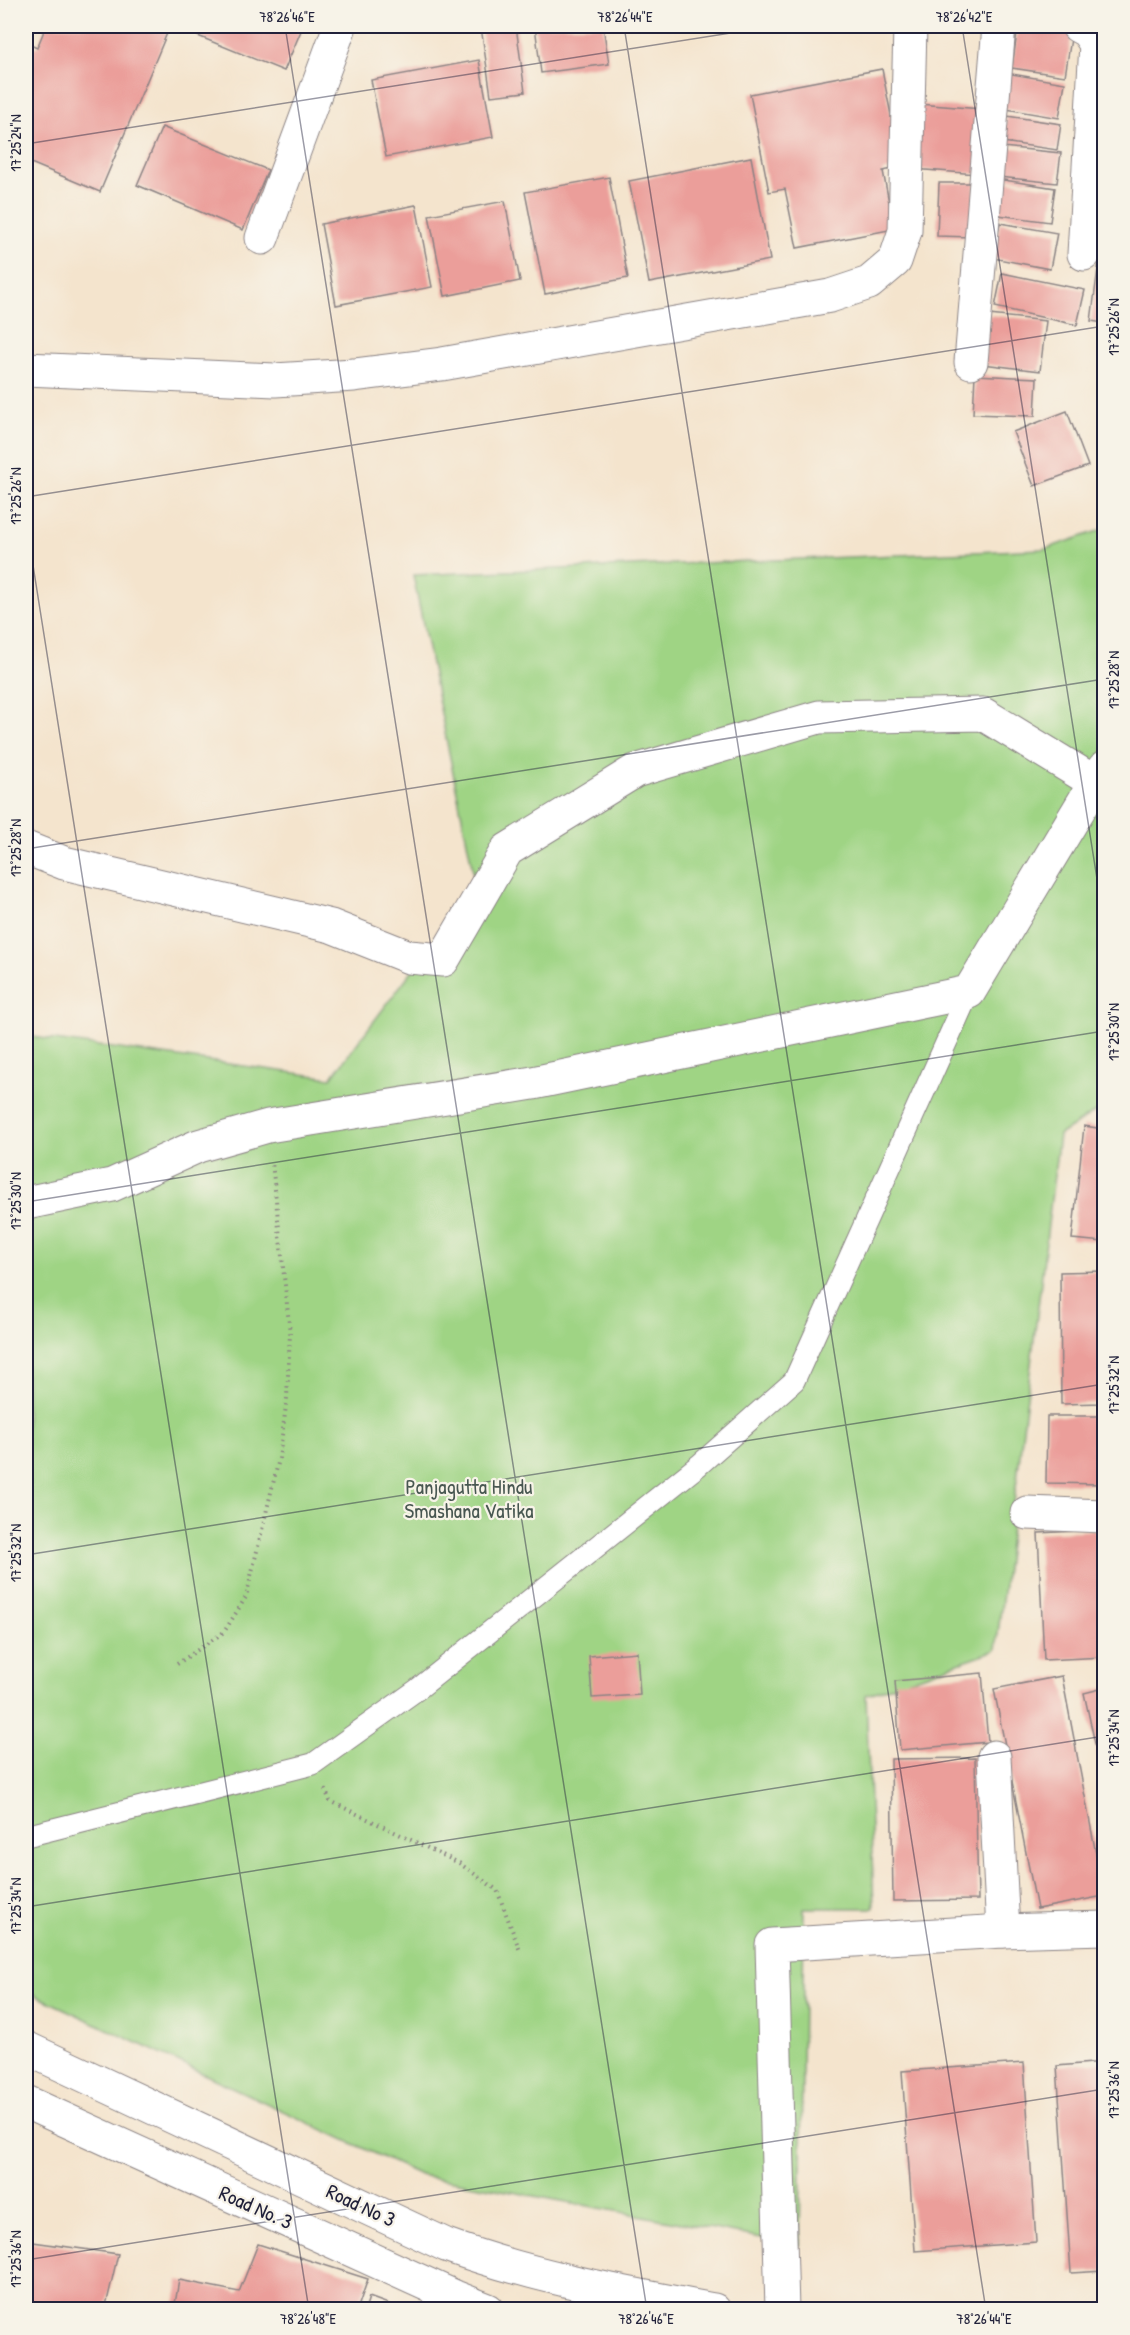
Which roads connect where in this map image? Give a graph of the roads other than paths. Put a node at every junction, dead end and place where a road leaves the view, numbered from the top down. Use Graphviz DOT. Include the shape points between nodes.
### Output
graph roads {
  1 [pos="340,26"];
  2 [pos="910,26"];
  3 [pos="999,26"];
  4 [pos="1093,42"];
  5 [pos="262,238"];
  6 [pos="1084,254"];
  7 [pos="971,362"];
  8 [pos="26,369"];
  9 [pos="1100,775"];
  10 [pos="26,848"];
  11 [pos="969,992"];
  12 [pos="26,1203"];
  13 [pos="1027,1513"];
  14 [pos="1104,1516"];
  15 [pos="994,1757"];
  16 [pos="26,1836"];
  17 [pos="1104,1928"];
  18 [pos="1003,1931"];
  19 [pos="26,2048"];
  20 [pos="26,2102"];
  21 [pos="488,2310"];
  22 [pos="714,2310"];
  23 [pos="782,2310"];
  1 -- 5 [label="street"];
  2 -- 8 [label="street" via="905,231 895,261 869,283 830,296 442,364 354,375 275,380"];
  3 -- 7 [label="street"];
  4 -- 6 [label="street"];
  9 -- 10 [label="street" via="982,714 819,717 634,771 507,850 443,960 409,957 331,926 64,863"];
  9 -- 11 [label="street"];
  11 -- 12 [label="street" via="533,1083 268,1126 198,1146 112,1185"];
  11 -- 16 [label="lane" via="794,1380 699,1465 418,1689 314,1764"];
  13 -- 14 [label="street"];
  15 -- 18 [label="street"];
  17 -- 18 [label="street"];
  18 -- 23 [label="street" via="772,1945"];
  19 -- 22 [label="street, Road No 3" via="446,2246 518,2269"];
  20 -- 21 [label="street, Road No. 3"];
}
